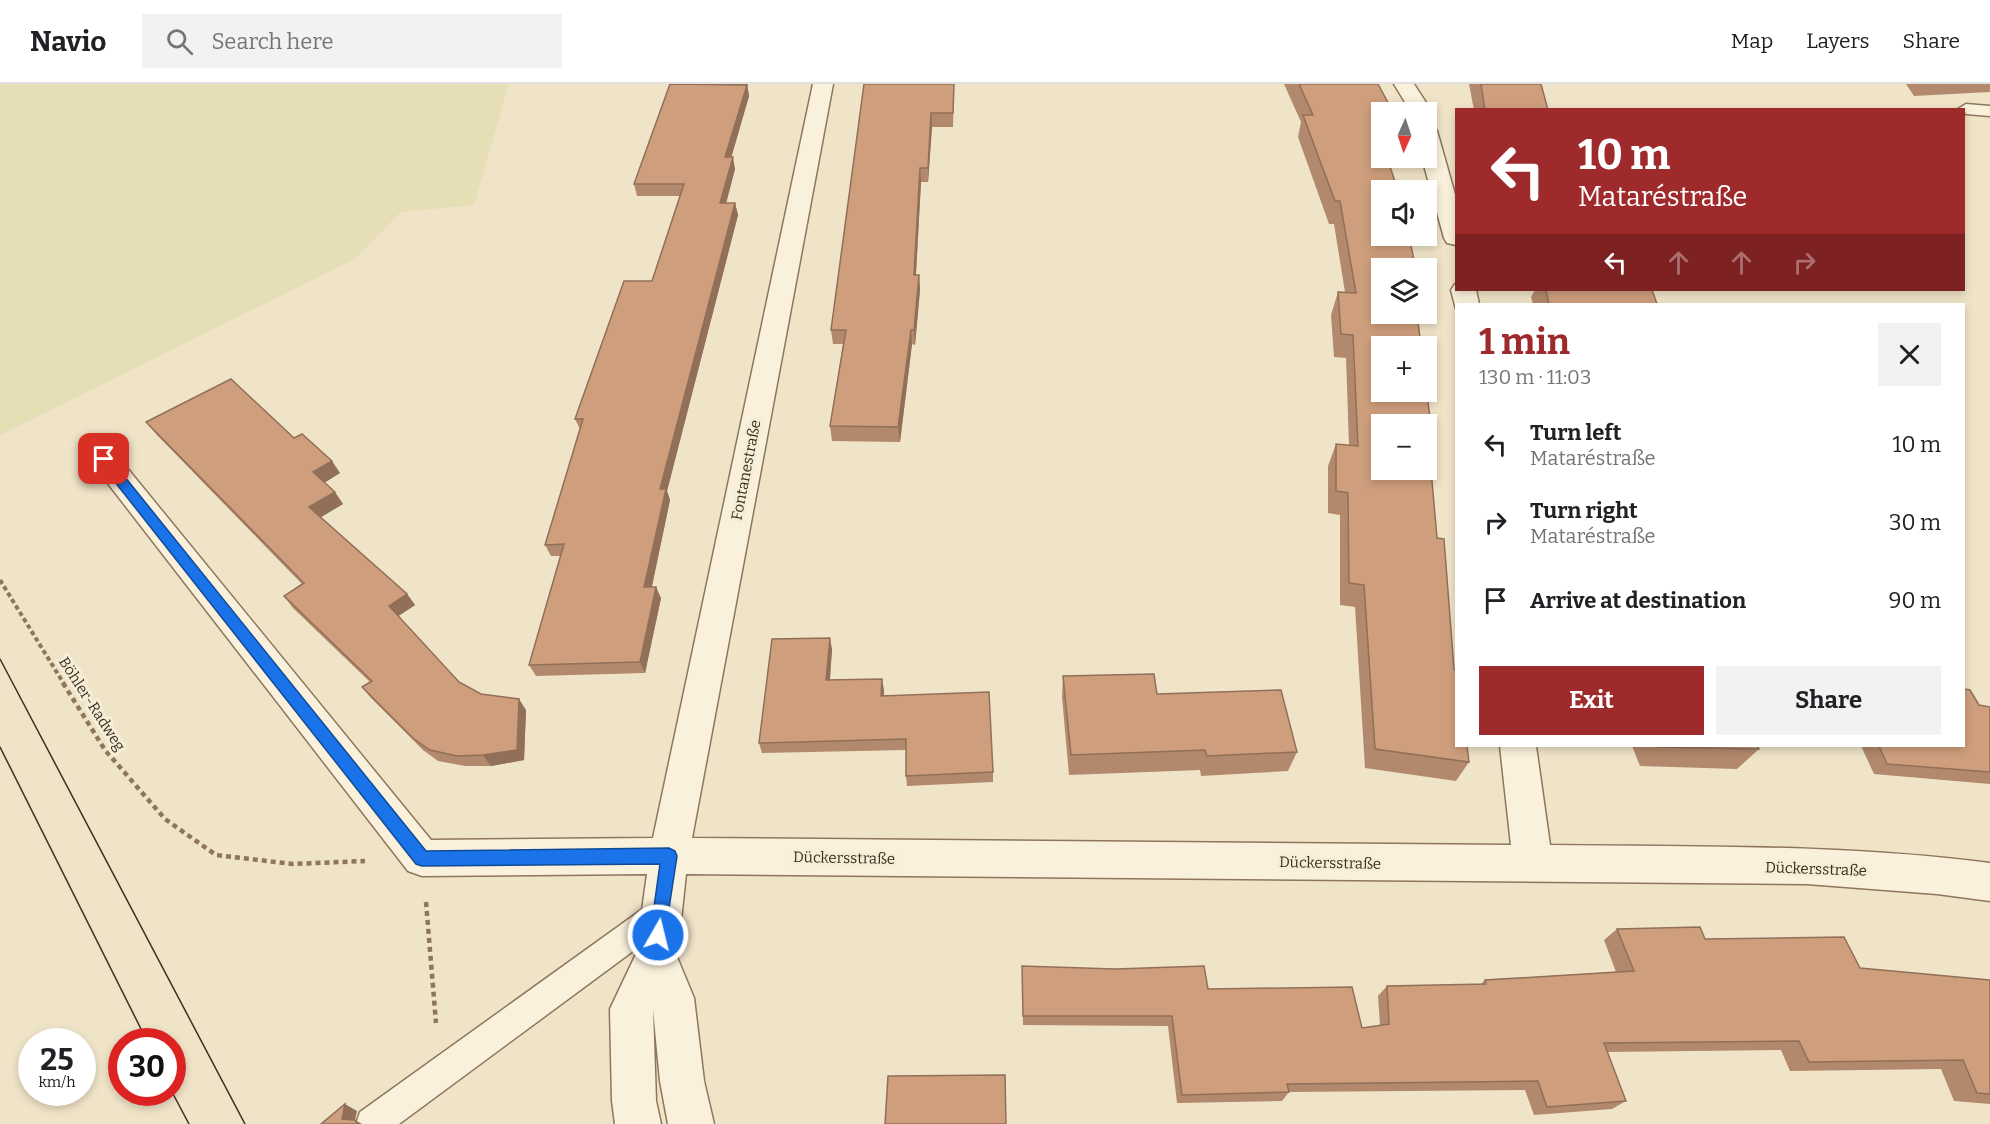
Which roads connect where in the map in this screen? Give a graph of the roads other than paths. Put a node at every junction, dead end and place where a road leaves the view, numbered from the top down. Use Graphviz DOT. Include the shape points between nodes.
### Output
graph roads {
  1 [pos="823,84"];
  2 [pos="1404,84"];
  3 [pos="1415,102"];
  4 [pos="1966,109"];
  5 [pos="1990,111"];
  6 [pos="1436,168"];
  7 [pos="1455,234"];
  8 [pos="104,459"];
  9 [pos="1518,747"];
  10 [pos="669,856"];
  11 [pos="1533,865"];
  12 [pos="1990,882"];
  13 [pos="662,913"];
  14 [pos="656,957"];
  15 [pos="372,1124"];
  16 [pos="638,1124"];
  17 [pos="691,1124"];
  1 -- 10 [label="street, Fontanestraße"];
  2 -- 3 [label="street"];
  4 -- 5 [label="lane"];
  6 -- 7 [label="street"];
  8 -- 10 [label="street, Dückersstraße" via="422,858"];
  9 -- 11 [label="street"];
  10 -- 11 [label="street, Dückersstraße"];
  10 -- 13 [label="street, Fontanestraße"];
  11 -- 12 [label="street, Dückersstraße" via="1807,866"];
  13 -- 14 [label="street, Fontanestraße"];
  13 -- 15 [label="lane"];
  14 -- 16 [label="street" via="631,1009"];
  14 -- 17 [label="street" via="673,998"];
}
